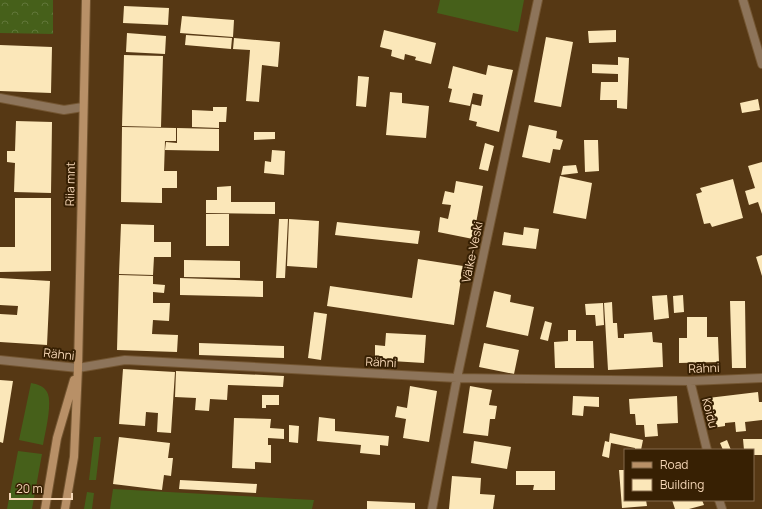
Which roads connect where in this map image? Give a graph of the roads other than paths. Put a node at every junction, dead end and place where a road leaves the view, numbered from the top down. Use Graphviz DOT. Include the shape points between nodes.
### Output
graph roads {
  1 [pos="86,0"];
  2 [pos="538,0"];
  3 [pos="743,0"];
  4 [pos="762,64"];
  5 [pos="0,98"];
  6 [pos="83,107"];
  7 [pos="0,360"];
  8 [pos="78,368"];
  9 [pos="457,378"];
  10 [pos="762,378"];
  11 [pos="690,381"];
  12 [pos="707,449"];
  13 [pos="45,509"];
  14 [pos="65,509"];
  15 [pos="432,509"];
  1 -- 6 [label="main road, Riia mnt"];
  2 -- 9 [label="street, Väike-Veski"];
  3 -- 4 [label="street"];
  5 -- 6 [label="street" via="64,110"];
  6 -- 8 [label="main road, Riia mnt"];
  7 -- 8 [label="street, Rähni"];
  8 -- 9 [label="street, Rähni" via="125,360"];
  8 -- 13 [label="main road, Riia mnt" via="57,438"];
  8 -- 14 [label="main road, Riia mnt" via="74,457"];
  9 -- 11 [label="street, Rähni"];
  9 -- 15 [label="street, Väike-Veski"];
  10 -- 11 [label="street, Rähni"];
  11 -- 12 [label="street, Koidu"];
}
